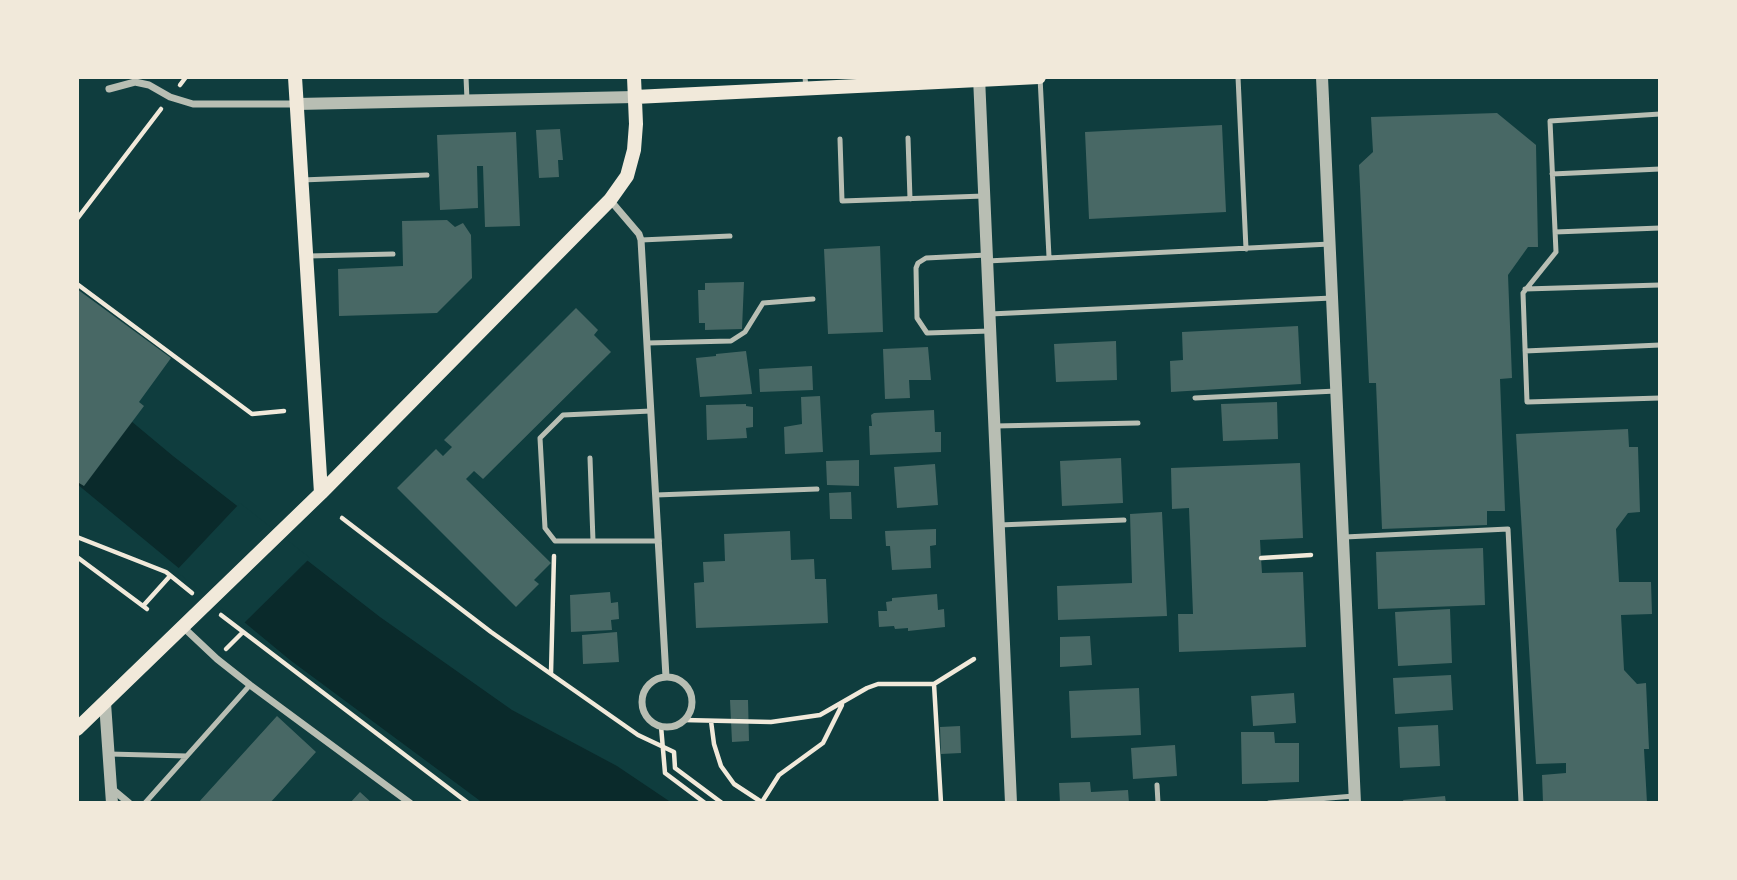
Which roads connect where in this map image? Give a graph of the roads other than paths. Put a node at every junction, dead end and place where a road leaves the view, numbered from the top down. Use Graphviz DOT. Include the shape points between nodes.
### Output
graph roads {
  1 [pos="295,77"];
  2 [pos="466,77"];
  3 [pos="634,77"];
  4 [pos="1040,77"];
  5 [pos="1238,77"];
  6 [pos="1322,77"];
  7 [pos="979,78"];
  8 [pos="806,83"];
  9 [pos="109,89"];
  10 [pos="635,97"];
  11 [pos="467,100"];
  12 [pos="297,104"];
  13 [pos="1660,114"];
  14 [pos="908,138"];
  15 [pos="840,139"];
  16 [pos="1660,169"];
  17 [pos="1552,174"];
  18 [pos="427,175"];
  19 [pos="302,180"];
  20 [pos="984,196"];
  21 [pos="910,199"];
  22 [pos="610,200"];
  23 [pos="1660,228"];
  24 [pos="1555,232"];
  25 [pos="730,236"];
  26 [pos="641,240"];
  27 [pos="1330,244"];
  28 [pos="1246,249"];
  29 [pos="393,254"];
  30 [pos="306,256"];
  31 [pos="1049,257"];
  32 [pos="987,258"];
  33 [pos="1660,285"];
  34 [pos="1525,289"];
  35 [pos="1332,298"];
  36 [pos="813,299"];
  37 [pos="990,314"];
  38 [pos="991,331"];
  39 [pos="647,343"];
  40 [pos="1660,345"];
  41 [pos="1525,351"];
  42 [pos="1336,391"];
  43 [pos="1195,398"];
  44 [pos="1660,398"];
  45 [pos="651,411"];
  46 [pos="1138,423"];
  47 [pos="995,426"];
  48 [pos="590,458"];
  49 [pos="817,489"];
  50 [pos="656,495"];
  51 [pos="318,496"];
  52 [pos="1124,520"];
  53 [pos="999,525"];
  54 [pos="1343,537"];
  55 [pos="593,541"];
  56 [pos="659,541"];
  57 [pos="183,627"];
  58 [pos="666,677"];
  59 [pos="250,685"];
  60 [pos="105,703"];
  61 [pos="77,729"];
  62 [pos="109,754"];
  63 [pos="187,756"];
  64 [pos="1157,785"];
  65 [pos="111,788"];
  66 [pos="1355,799"];
  67 [pos="112,803"];
  68 [pos="129,803"];
  69 [pos="145,803"];
  70 [pos="410,803"];
  71 [pos="1011,803"];
  72 [pos="1158,803"];
  73 [pos="1269,803"];
  74 [pos="1521,803"];
  1 -- 12 [label="main road"];
  2 -- 11 [label="lane"];
  3 -- 10 [label="main road"];
  4 -- 7 [label="main road"];
  4 -- 31 [label="lane"];
  5 -- 28 [label="lane"];
  6 -- 27 [label="street"];
  7 -- 8 [label="main road"];
  7 -- 20 [label="street"];
  8 -- 10 [label="main road"];
  9 -- 12 [label="street" via="135,82 200,105"];
  10 -- 11 [label="street"];
  10 -- 22 [label="main road" via="634,150 627,176"];
  11 -- 12 [label="street"];
  12 -- 19 [label="main road"];
  13 -- 17 [label="lane" via="1550,121"];
  14 -- 21 [label="lane"];
  15 -- 21 [label="lane" via="842,201"];
  16 -- 17 [label="lane"];
  17 -- 24 [label="lane"];
  18 -- 19 [label="lane"];
  19 -- 30 [label="main road"];
  20 -- 21 [label="lane"];
  20 -- 32 [label="street"];
  22 -- 26 [label="street"];
  22 -- 51 [label="main road"];
  23 -- 24 [label="lane"];
  24 -- 34 [label="lane" via="1556,252"];
  25 -- 26 [label="lane"];
  26 -- 39 [label="street"];
  27 -- 28 [label="lane"];
  27 -- 35 [label="street"];
  28 -- 31 [label="lane"];
  29 -- 30 [label="lane"];
  30 -- 51 [label="main road"];
  31 -- 32 [label="lane"];
  32 -- 37 [label="street"];
  32 -- 38 [label="lane" via="926,258 918,263 917,318 927,333"];
  33 -- 34 [label="lane"];
  34 -- 41 [label="lane"];
  35 -- 37 [label="lane"];
  35 -- 42 [label="street"];
  36 -- 39 [label="lane" via="764,303 745,332 731,341"];
  37 -- 38 [label="street"];
  38 -- 47 [label="street"];
  39 -- 45 [label="street"];
  40 -- 41 [label="lane"];
  41 -- 44 [label="lane" via="1527,402"];
  42 -- 43 [label="lane"];
  42 -- 54 [label="street"];
  45 -- 50 [label="street"];
  45 -- 55 [label="lane" via="563,415 540,438 545,528 555,541"];
  46 -- 47 [label="lane"];
  47 -- 53 [label="street"];
  48 -- 55 [label="lane"];
  49 -- 50 [label="lane"];
  50 -- 56 [label="street"];
  51 -- 57 [label="main road"];
  52 -- 53 [label="lane"];
  53 -- 71 [label="street"];
  54 -- 66 [label="street"];
  54 -- 74 [label="lane" via="1508,529"];
  55 -- 56 [label="lane"];
  56 -- 58 [label="street"];
  57 -- 59 [label="street"];
  57 -- 60 [label="main road"];
  58 -- 58 [label="street" via="646,688 642,704 648,718 661,726 684,720 691,696 682,682"];
  59 -- 63 [label="lane"];
  59 -- 70 [label="street"];
  60 -- 61 [label="main road"];
  60 -- 62 [label="street"];
  62 -- 63 [label="lane"];
  62 -- 65 [label="street"];
  63 -- 69 [label="lane"];
  64 -- 72 [label="lane"];
  65 -- 67 [label="street"];
  65 -- 68 [label="street"];
  66 -- 73 [label="lane"];
}
